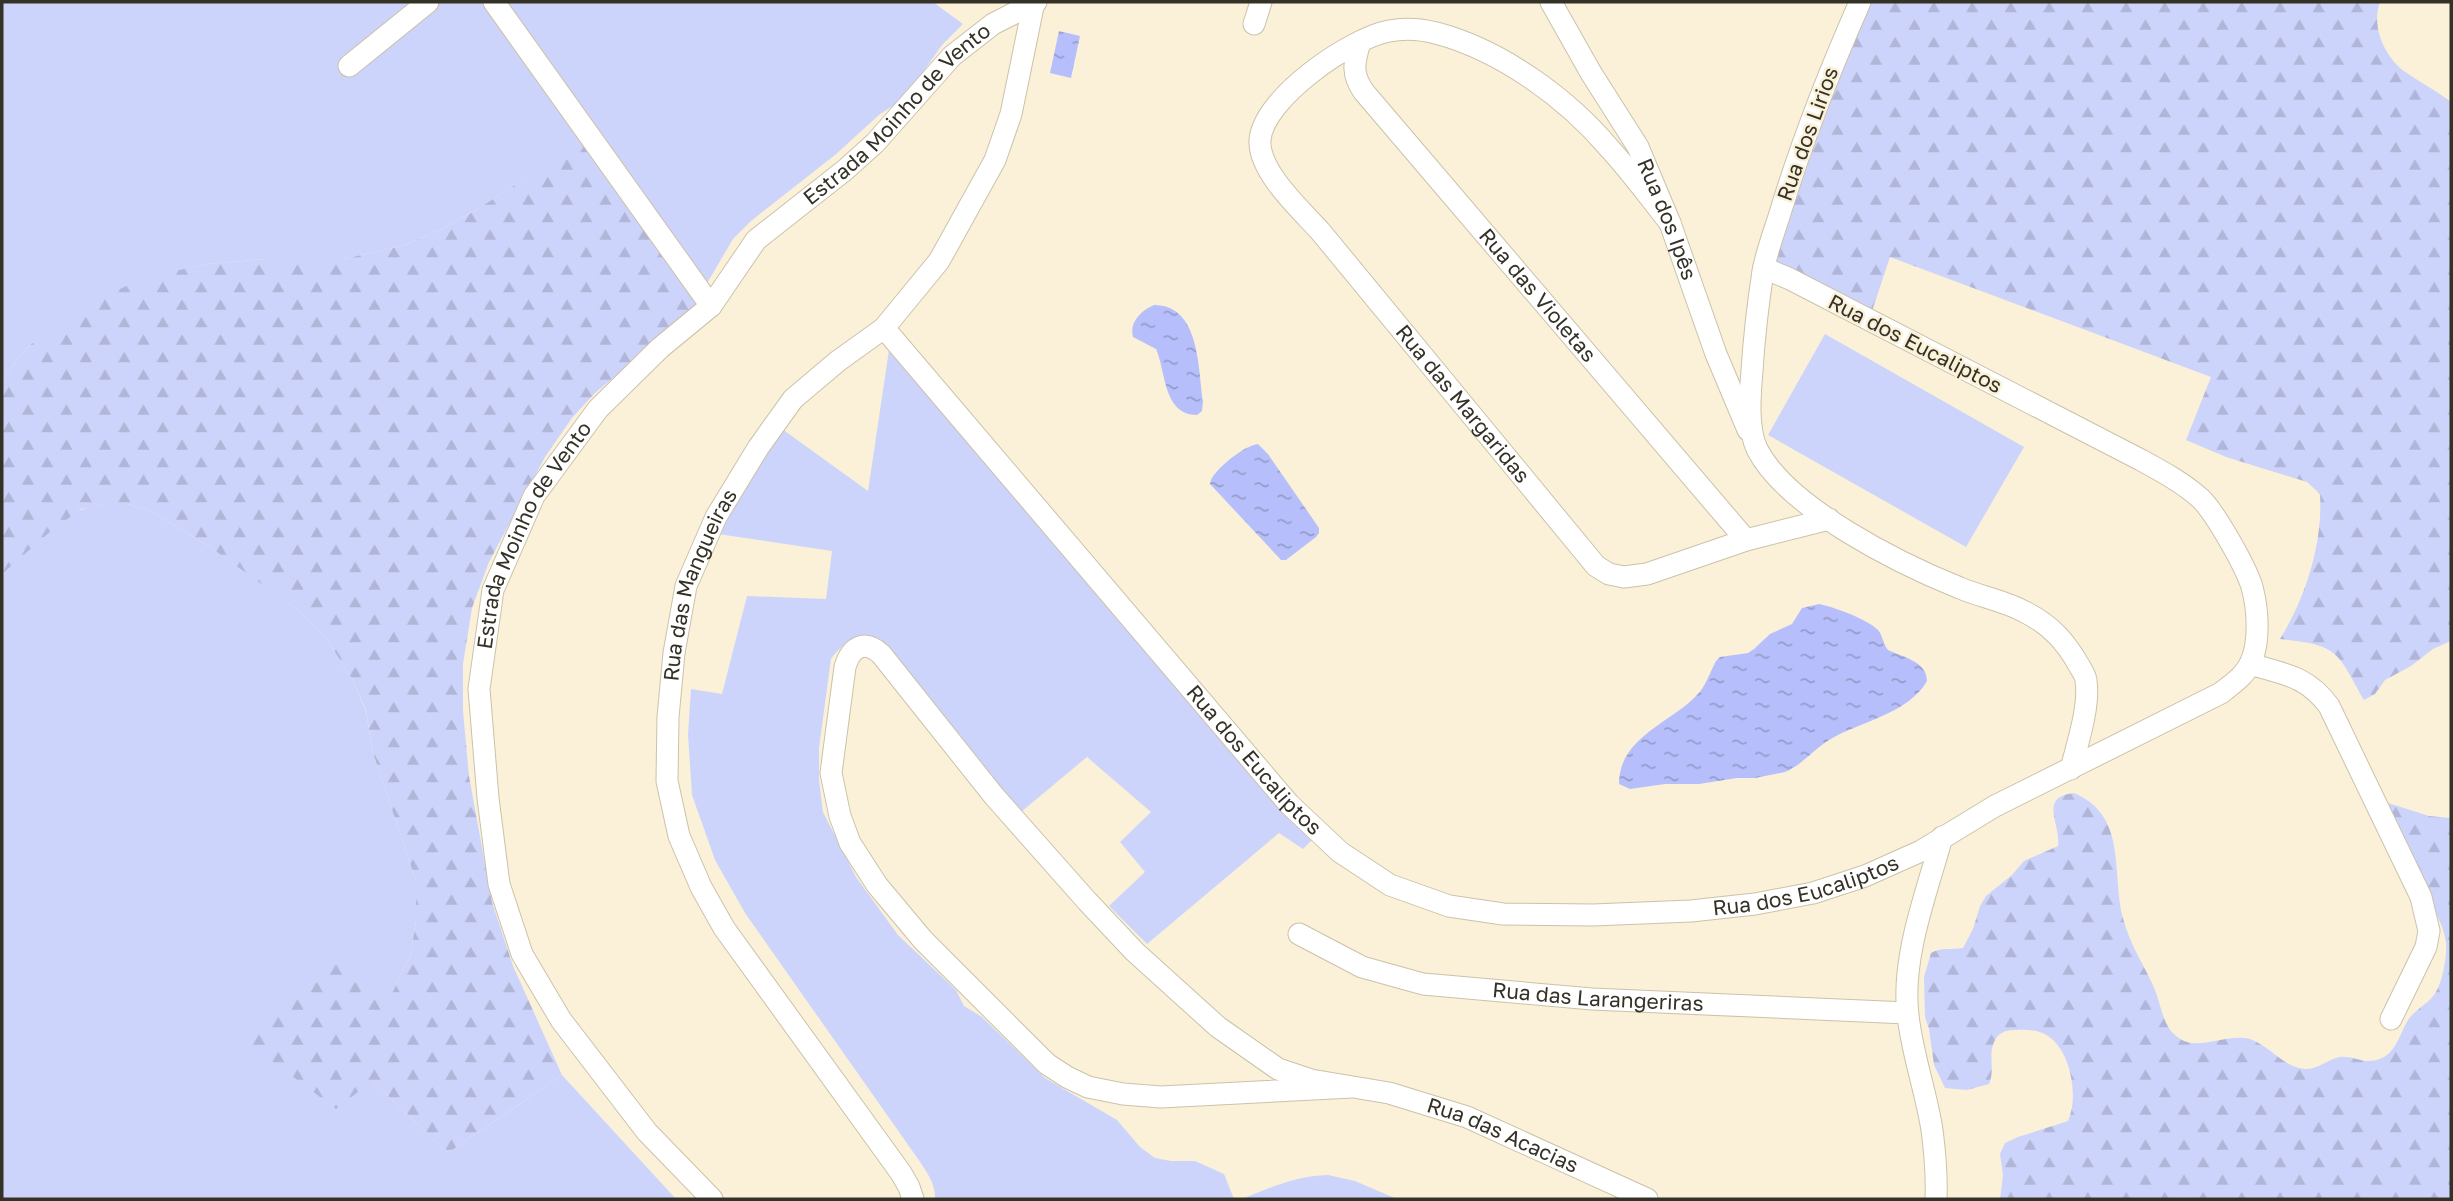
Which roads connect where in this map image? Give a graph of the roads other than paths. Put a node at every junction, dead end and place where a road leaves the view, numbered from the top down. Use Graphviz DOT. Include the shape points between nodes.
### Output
graph roads {
  1 [pos="428,2"];
  2 [pos="495,2"];
  3 [pos="1035,2"];
  4 [pos="1261,2"];
  5 [pos="1551,2"];
  6 [pos="1860,2"];
  7 [pos="1254,24"];
  8 [pos="1360,42"];
  9 [pos="349,66"];
  10 [pos="1670,223"];
  11 [pos="1764,268"];
  12 [pos="711,306"];
  13 [pos="884,328"];
  14 [pos="1756,448"];
  15 [pos="1829,519"];
  16 [pos="1746,540"];
  17 [pos="2250,664"];
  18 [pos="2071,769"];
  19 [pos="1942,837"];
  20 [pos="1299,933"];
  21 [pos="1907,1013"];
  22 [pos="2391,1019"];
  23 [pos="1352,1087"];
  24 [pos="712,1199"];
  25 [pos="913,1199"];
  26 [pos="1647,1199"];
  27 [pos="1936,1199"];
  1 -- 9 [label="street"];
  2 -- 12 [label="street"];
  3 -- 12 [label="street, Estrada Moinho de Vento" via="993,24 952,55 875,143 756,240"];
  3 -- 13 [label="street, Rua das Mangueiras" via="1011,114 995,160 939,261"];
  4 -- 7 [label="street"];
  5 -- 10 [label="street, Rua dos Ipês" via="1639,147"];
  6 -- 11 [label="street, Rua dos Lirios" via="1825,80"];
  8 -- 10 [label="street, Rua das Margaridas" via="1387,31 1436,33 1519,68 1609,147"];
  8 -- 16 [label="street, Rua das Violetas" via="1353,63 1364,92"];
  8 -- 16 [label="street, Rua das Margaridas" via="1310,72 1281,99 1265,124 1262,153 1282,189 1596,566 1624,577 1647,574"];
  10 -- 14 [label="street, Rua dos Ipês" via="1707,331"];
  11 -- 14 [label="street, Rua dos Lirios" via="1751,390"];
  11 -- 17 [label="street, Rua dos Eucaliptos" via="2129,453 2192,491 2225,533 2252,587 2256,644"];
  12 -- 24 [label="street, Estrada Moinho de Vento" via="660,348 598,410 534,496 493,590 479,689 499,884 523,954 561,1020 638,1121"];
  13 -- 19 [label="street, Rua dos Eucaliptos" via="1289,804 1340,852 1390,885 1449,906 1503,914 1691,911 1813,893 1865,876"];
  13 -- 25 [label="street, Rua das Mangueiras" via="793,399 716,517 686,586 668,717 667,781 679,836 724,928 901,1173"];
  14 -- 15 [label="street, Rua dos Ipês" via="1781,481"];
  15 -- 16 [label="street, Rua das Margaridas"];
  15 -- 18 [label="street, Rua dos Ipês" via="1958,588 2024,611 2067,644 2087,680 2084,721"];
  17 -- 18 [label="street, Rua dos Eucaliptos" via="2221,693"];
  17 -- 22 [label="street" via="2299,678 2323,698 2421,897 2429,931 2426,947"];
  18 -- 19 [label="street, Rua dos Eucaliptos"];
  19 -- 21 [label="street" via="1910,954"];
  20 -- 21 [label="street, Rua das Larangeriras" via="1362,967 1423,984 1592,999"];
  21 -- 27 [label="street" via="1931,1128"];
  23 -- 23 [label="street" via="1278,1069 1218,1027 1087,901 994,796 881,654 866,646 848,656 831,773 850,843 877,885 923,940 1047,1064 1088,1087 1161,1097"];
  23 -- 26 [label="street, Rua das Acacias" via="1389,1093 1467,1117"];
}
